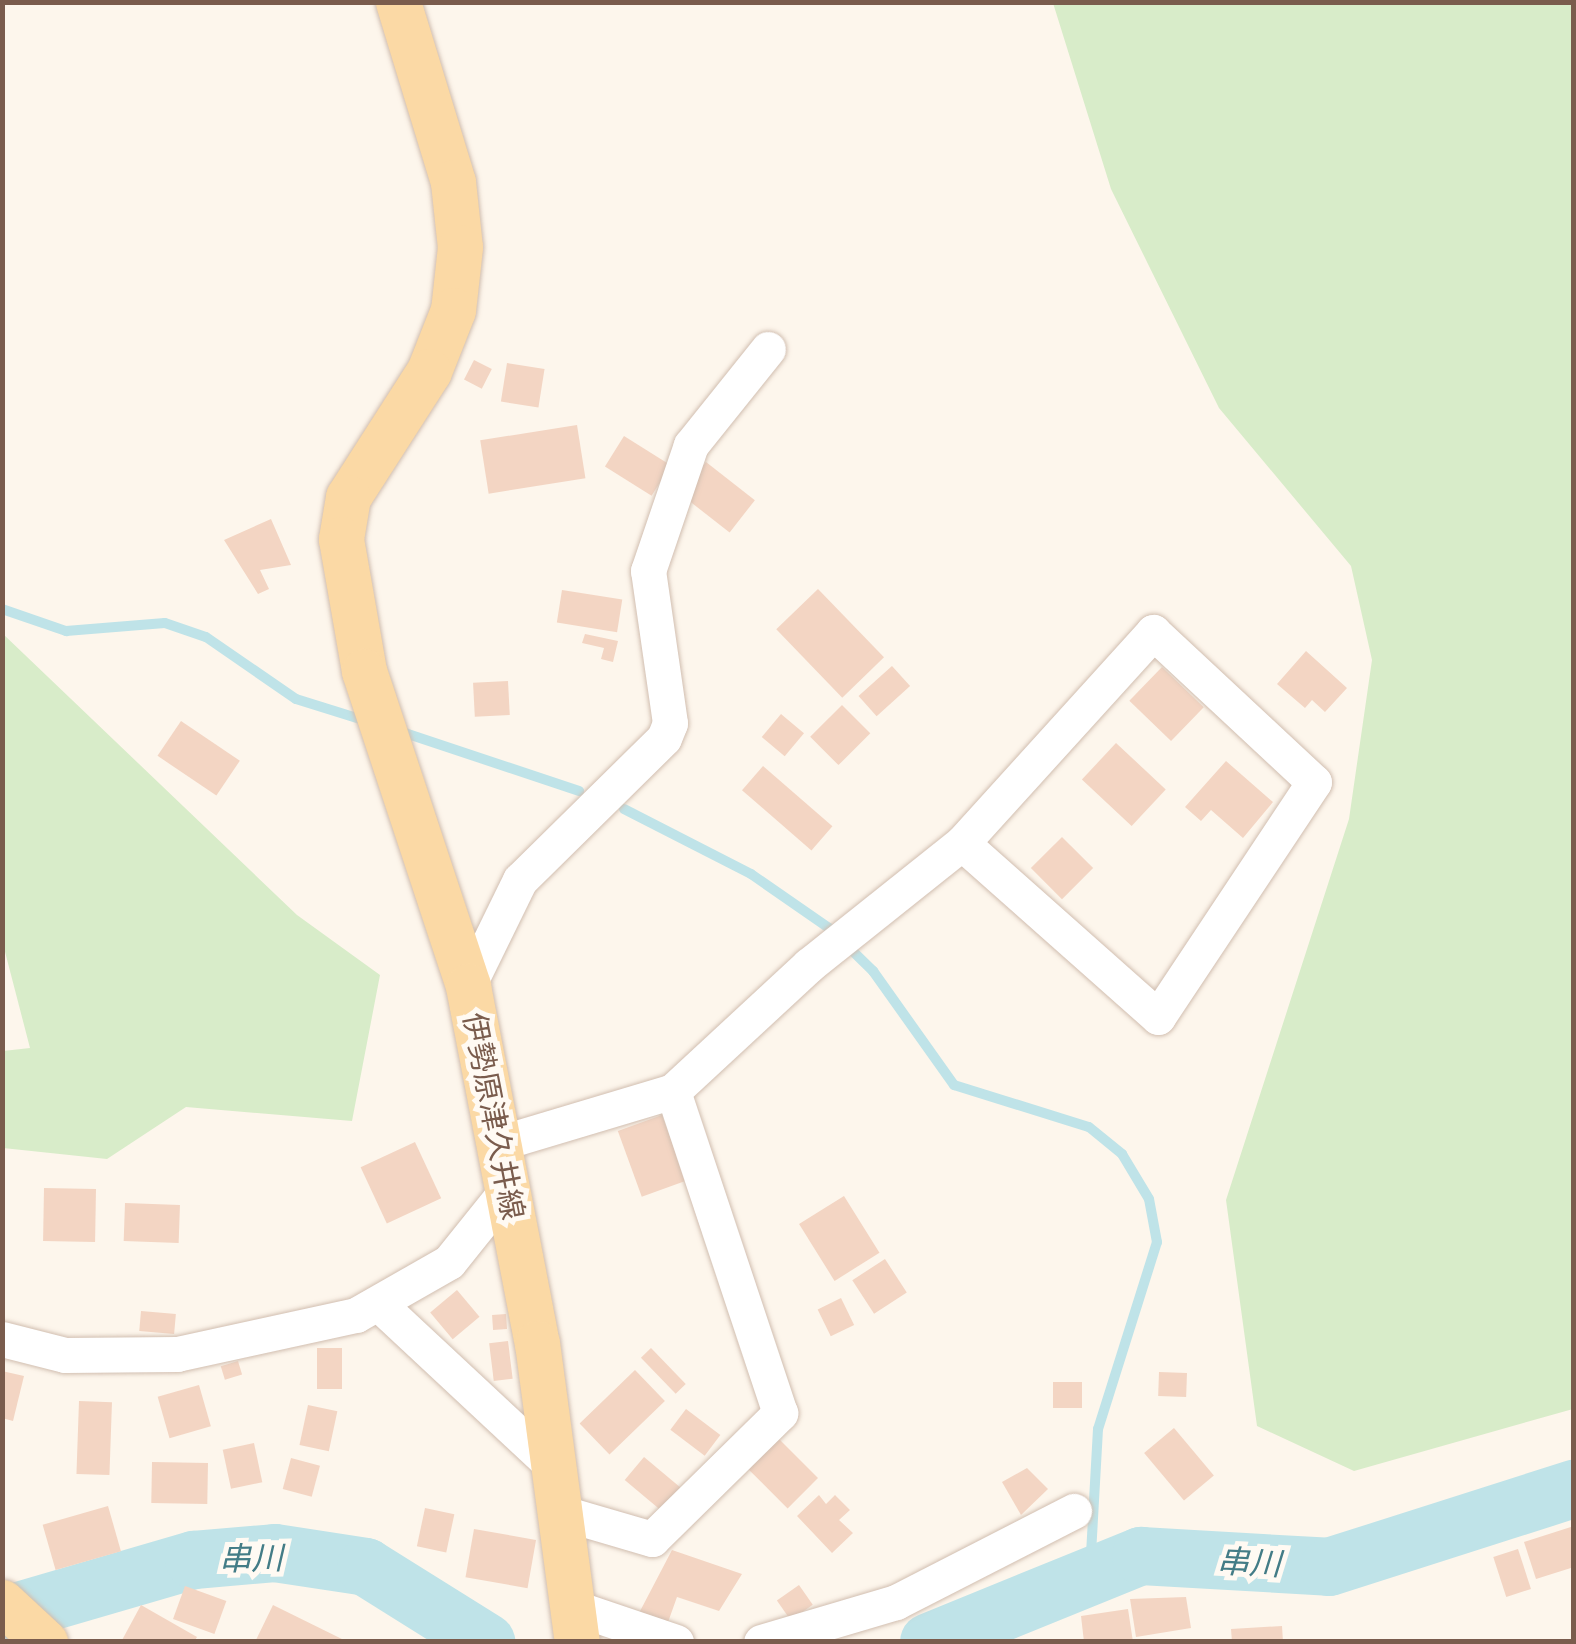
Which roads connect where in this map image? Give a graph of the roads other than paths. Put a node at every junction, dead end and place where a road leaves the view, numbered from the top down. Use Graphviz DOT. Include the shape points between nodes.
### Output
graph roads {
  1 [pos="398,2"];
  2 [pos="768,349"];
  3 [pos="962,843"];
  4 [pos="468,986"];
  5 [pos="672,1091"];
  6 [pos="505,1165"];
  7 [pos="382,1306"];
  8 [pos="2,1339"];
  9 [pos="560,1492"];
  10 [pos="1074,1511"];
  11 [pos="2,1602"];
  12 [pos="575,1625"];
  13 [pos="42,1639"];
  14 [pos="676,1642"];
  15 [pos="761,1642"];
  1 -- 4 [label="main road, 伊勢原津久井線" via="453,182 460,247 453,310 430,370 348,498 341,539 350,604"];
  2 -- 4 [label="street" via="691,445 648,571 670,722 664,738 520,880"];
  3 -- 3 [label="street" via="1153,632 1314,782 1158,1017"];
  3 -- 5 [label="street" via="808,965"];
  4 -- 6 [label="main road, 伊勢原津久井線"];
  5 -- 6 [label="street"];
  5 -- 9 [label="street" via="780,1412 652,1539"];
  6 -- 7 [label="street" via="449,1262"];
  6 -- 9 [label="main road, 伊勢原津久井線"];
  7 -- 8 [label="street" via="177,1354 66,1355"];
  7 -- 9 [label="street"];
  9 -- 12 [label="main road, 伊勢原津久井線"];
  10 -- 15 [label="street" via="896,1602"];
  11 -- 13 [label="main road"];
  12 -- 14 [label="street"];
}
